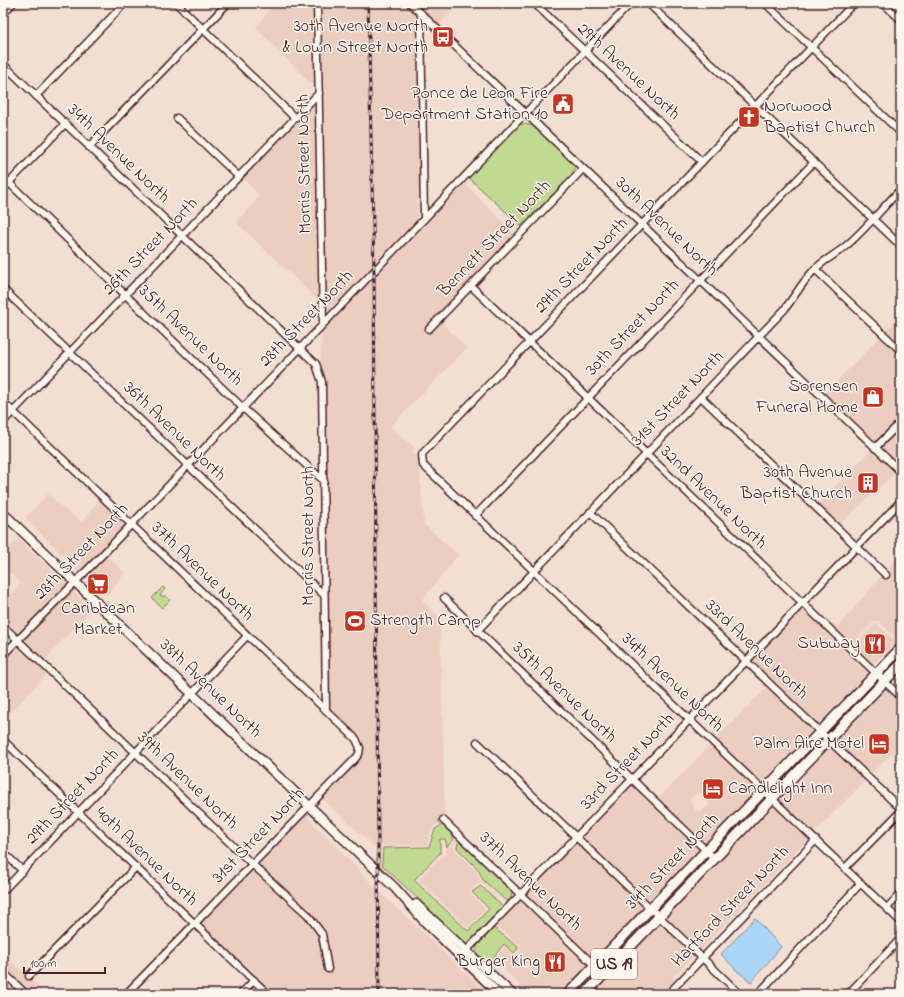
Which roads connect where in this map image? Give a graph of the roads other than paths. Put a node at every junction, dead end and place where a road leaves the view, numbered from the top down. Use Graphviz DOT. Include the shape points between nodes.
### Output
graph roads {
  1 [pos="13,3"];
  2 [pos="125,3"];
  3 [pos="176,3"];
  4 [pos="228,3"];
  5 [pos="317,3"];
  6 [pos="534,3"];
  7 [pos="631,3"];
  8 [pos="648,3"];
  9 [pos="765,3"];
  10 [pos="854,3"];
  11 [pos="883,3"];
  12 [pos="411,4"];
  13 [pos="420,13"];
  14 [pos="3,14"];
  15 [pos="901,20"];
  16 [pos="203,29"];
  17 [pos="812,48"];
  18 [pos="584,52"];
  19 [pos="3,64"];
  20 [pos="319,93"];
  21 [pos="36,96"];
  22 [pos="755,106"];
  23 [pos="525,113"];
  24 [pos="177,118"];
  25 [pos="295,118"];
  26 [pos="65,124"];
  27 [pos="901,133"];
  28 [pos="89,147"];
  29 [pos="702,162"];
  30 [pos="814,162"];
  31 [pos="583,169"];
  32 [pos="3,177"];
  33 [pos="239,177"];
  34 [pos="9,183"];
  35 [pos="3,189"];
  36 [pos="901,189"];
  37 [pos="424,219"];
  38 [pos="873,219"];
  39 [pos="642,225"];
  40 [pos="183,236"];
  41 [pos="901,246"];
  42 [pos="815,269"];
  43 [pos="700,280"];
  44 [pos="471,286"];
  45 [pos="3,289"];
  46 [pos="125,296"];
  47 [pos="323,324"];
  48 [pos="429,329"];
  49 [pos="758,336"];
  50 [pos="530,343"];
  51 [pos="300,348"];
  52 [pos="901,351"];
  53 [pos="70,353"];
  54 [pos="316,364"];
  55 [pos="701,397"];
  56 [pos="588,398"];
  57 [pos="3,402"];
  58 [pos="243,408"];
  59 [pos="13,412"];
  60 [pos="3,422"];
  61 [pos="901,422"];
  62 [pos="876,448"];
  63 [pos="646,454"];
  64 [pos="188,465"];
  65 [pos="423,465"];
  66 [pos="901,472"];
  67 [pos="324,481"];
  68 [pos="901,501"];
  69 [pos="590,512"];
  70 [pos="3,513"];
  71 [pos="475,516"];
  72 [pos="132,524"];
  73 [pos="857,546"];
  74 [pos="534,571"];
  75 [pos="886,575"];
  76 [pos="74,582"];
  77 [pos="324,595"];
  78 [pos="444,598"];
  79 [pos="802,604"];
  80 [pos="3,626"];
  81 [pos="477,631"];
  82 [pos="247,636"];
  83 [pos="17,640"];
  84 [pos="901,648"];
  85 [pos="3,655"];
  86 [pos="746,661"];
  87 [pos="901,664"];
  88 [pos="876,673"];
  89 [pos="885,681"];
  90 [pos="192,694"];
  91 [pos="901,697"];
  92 [pos="326,710"];
  93 [pos="689,720"];
  94 [pos="820,732"];
  95 [pos="3,740"];
  96 [pos="829,740"];
  97 [pos="477,742"];
  98 [pos="360,748"];
  99 [pos="135,753"];
  100 [pos="632,779"];
  101 [pos="764,790"];
  102 [pos="773,799"];
  103 [pos="308,806"];
  104 [pos="901,810"];
  105 [pos="78,813"];
  106 [pos="443,820"];
  107 [pos="576,837"];
  108 [pos="816,840"];
  109 [pos="706,850"];
  110 [pos="3,852"];
  111 [pos="715,858"];
  112 [pos="252,865"];
  113 [pos="136,867"];
  114 [pos="845,868"];
  115 [pos="22,871"];
  116 [pos="861,883"];
  117 [pos="3,891"];
  118 [pos="901,893"];
  119 [pos="521,894"];
  120 [pos="650,908"];
  121 [pos="887,908"];
  122 [pos="659,917"];
  123 [pos="901,922"];
  124 [pos="194,923"];
  125 [pos="901,938"];
  126 [pos="617,943"];
  127 [pos="464,954"];
  128 [pos="702,959"];
  129 [pos="595,966"];
  130 [pos="328,969"];
  131 [pos="5,974"];
  132 [pos="603,975"];
  133 [pos="29,976"];
  134 [pos="254,980"];
  135 [pos="26,994"];
  136 [pos="126,994"];
  137 [pos="241,994"];
  138 [pos="268,994"];
  139 [pos="499,994"];
  140 [pos="512,994"];
  141 [pos="568,994"];
  142 [pos="585,994"];
  143 [pos="668,994"];
  144 [pos="740,994"];
  145 [pos="758,994"];
  146 [pos="848,994"];
  1 -- 14 [label="street"];
  2 -- 21 [label="street"];
  3 -- 16 [label="street"];
  4 -- 16 [label="street"];
  5 -- 20 [label="street, Morris Street North"];
  6 -- 18 [label="street, 29th Avenue North"];
  7 -- 18 [label="street, 28th Street North"];
  8 -- 22 [label="street"];
  9 -- 17 [label="street"];
  10 -- 17 [label="street, 29th Street North"];
  11 -- 15 [label="street"];
  12 -- 13 [label="street, 30th Avenue North"];
  13 -- 23 [label="street, 30th Avenue North"];
  13 -- 37 [label="street"];
  16 -- 25 [label="street"];
  16 -- 28 [label="street"];
  17 -- 22 [label="street, 29th Street North"];
  17 -- 27 [label="street"];
  18 -- 23 [label="street, 28th Street North"];
  18 -- 29 [label="street, 29th Avenue North"];
  19 -- 21 [label="street, 34th Avenue North"];
  20 -- 25 [label="street, 26th Street North"];
  20 -- 47 [label="street, Morris Street North"];
  21 -- 26 [label="street, 34th Avenue North"];
  22 -- 29 [label="street, 29th Street North"];
  22 -- 30 [label="street"];
  23 -- 31 [label="street, 30th Avenue North"];
  23 -- 37 [label="street, 28th Street North"];
  24 -- 33 [label="street"];
  25 -- 33 [label="street, 26th Street North"];
  26 -- 28 [label="street, 34th Avenue North"];
  26 -- 34 [label="street"];
  28 -- 40 [label="street, 34th Avenue North"];
  29 -- 39 [label="street, 29th Street North"];
  30 -- 38 [label="street"];
  30 -- 43 [label="street, 30th Street North"];
  31 -- 39 [label="street, 30th Avenue North"];
  31 -- 44 [label="street, Bennett Street North"];
  32 -- 34 [label="street, 35th Avenue North"];
  33 -- 40 [label="street, 26th Street North"];
  34 -- 35 [label="street"];
  34 -- 46 [label="street, 35th Avenue North"];
  36 -- 38 [label="street, 31st Street North"];
  37 -- 47 [label="street, 28th Street North"];
  38 -- 41 [label="street"];
  38 -- 42 [label="street, 31st Street North" via="837,254 826,259"];
  39 -- 43 [label="street, 30th Avenue North"];
  39 -- 50 [label="street, 29th Street North"];
  40 -- 46 [label="street, 26th Street North"];
  40 -- 51 [label="street, 34th Avenue North"];
  42 -- 49 [label="street, 31st Street North" via="800,285 784,310"];
  42 -- 52 [label="street"];
  43 -- 49 [label="street, 30th Avenue North"];
  43 -- 56 [label="street, 30th Street North"];
  44 -- 48 [label="street, Bennett Street North"];
  44 -- 50 [label="street, 32nd Avenue North"];
  45 -- 53 [label="street, 36th Avenue North"];
  46 -- 53 [label="street, 26th Street North"];
  46 -- 58 [label="street, 35th Avenue North"];
  47 -- 51 [label="street, 28th Street North"];
  49 -- 55 [label="street, 31st Street North"];
  49 -- 62 [label="street, 30th Avenue North"];
  50 -- 56 [label="street, 32nd Avenue North"];
  50 -- 65 [label="street, 29th Street North" via="422,454"];
  51 -- 54 [label="street, 34th Avenue North"];
  51 -- 58 [label="street, 28th Street North"];
  53 -- 59 [label="street, 26th Street North"];
  53 -- 64 [label="street, 36th Avenue North"];
  54 -- 67 [label="street, Morris Street North" via="322,382"];
  55 -- 63 [label="street, 31st Street North"];
  55 -- 73 [label="street"];
  56 -- 63 [label="street, 32nd Avenue North"];
  56 -- 71 [label="street, 30th Street North"];
  57 -- 59 [label="street, 37th Avenue North"];
  58 -- 64 [label="street, 28th Street North"];
  58 -- 67 [label="street, 35th Avenue North"];
  59 -- 60 [label="street, 26th Street North"];
  59 -- 72 [label="street, 37th Avenue North"];
  61 -- 62 [label="street"];
  62 -- 66 [label="street, 30th Avenue North"];
  63 -- 69 [label="street, 31st Street North"];
  63 -- 79 [label="street, 32nd Avenue North"];
  64 -- 72 [label="street, 28th Street North"];
  64 -- 77 [label="street, 36th Avenue North"];
  65 -- 71 [label="street, 34th Avenue North"];
  67 -- 77 [label="street, Morris Street North"];
  68 -- 73 [label="street, 33rd Street North"];
  69 -- 74 [label="street, 31st Street North"];
  69 -- 86 [label="street, 33rd Avenue North"];
  70 -- 76 [label="main road, 38th Avenue North"];
  71 -- 74 [label="street, 34th Avenue North"];
  72 -- 76 [label="street, 28th Street North"];
  72 -- 82 [label="street, 37th Avenue North"];
  73 -- 75 [label="street"];
  73 -- 79 [label="street, 33rd Street North"];
  74 -- 81 [label="street, 31st Street North"];
  74 -- 93 [label="street, 34th Avenue North"];
  76 -- 83 [label="street, 28th Street North"];
  76 -- 90 [label="main road, 38th Avenue North"];
  77 -- 92 [label="street, Morris Street North"];
  78 -- 81 [label="street, 35th Avenue North"];
  79 -- 86 [label="street, 33rd Street North"];
  79 -- 88 [label="street, 32nd Avenue North"];
  80 -- 83 [label="street, 39th Avenue North"];
  81 -- 100 [label="street, 35th Avenue North"];
  82 -- 90 [label="street, 29th Street North"];
  82 -- 92 [label="street, 37th Avenue North"];
  83 -- 85 [label="street, 28th Street North"];
  83 -- 99 [label="street, 39th Avenue North"];
  84 -- 88 [label="highway, 34th Street North / US 19"];
  86 -- 93 [label="street, 33rd Street North"];
  86 -- 94 [label="street, 33rd Avenue North"];
  87 -- 89 [label="highway, 34th Street North / US 19"];
  88 -- 89 [label="street, 32nd Avenue North"];
  88 -- 94 [label="highway, 34th Street North / US 19"];
  89 -- 91 [label="street, 32nd Avenue North"];
  89 -- 96 [label="highway, 34th Street North / US 19"];
  90 -- 99 [label="street, 29th Street North"];
  90 -- 103 [label="main road, 38th Avenue North"];
  92 -- 98 [label="street, 37th Avenue North" via="356,739"];
  93 -- 100 [label="street, 33rd Street North"];
  93 -- 101 [label="street, 34th Avenue North"];
  94 -- 96 [label="street, 33rd Avenue North"];
  94 -- 101 [label="highway, 34th Street North / US 19"];
  95 -- 105 [label="street, 40th Avenue North"];
  96 -- 102 [label="highway, 34th Street North / US 19"];
  96 -- 104 [label="street, 33rd Avenue North"];
  97 -- 107 [label="street"];
  98 -- 103 [label="street, 31st Street North" via="355,759"];
  99 -- 105 [label="street, 29th Street North"];
  99 -- 112 [label="street, 39th Avenue North"];
  100 -- 107 [label="street, 33rd Street North"];
  100 -- 109 [label="street, 35th Avenue North"];
  101 -- 102 [label="street, 34th Avenue North"];
  101 -- 109 [label="highway, 34th Street North / US 19"];
  102 -- 108 [label="street, 34th Avenue North"];
  102 -- 111 [label="highway, 34th Street North / US 19"];
  103 -- 112 [label="street, 31st Street North"];
  103 -- 127 [label="main road, 38th Avenue North" via="395,888 426,923"];
  104 -- 114 [label="street"];
  105 -- 113 [label="street, 40th Avenue North"];
  105 -- 115 [label="street, 29th Street North"];
  106 -- 119 [label="street, 37th Avenue North"];
  107 -- 119 [label="street, 33rd Street North"];
  107 -- 120 [label="street"];
  108 -- 114 [label="street, 34th Avenue North"];
  108 -- 128 [label="street, Hartford Street North"];
  109 -- 111 [label="street, 35th Avenue North"];
  109 -- 120 [label="highway, 34th Street North / US 19"];
  110 -- 115 [label="street"];
  111 -- 122 [label="highway, 34th Street North / US 19"];
  112 -- 124 [label="street, 31st Street North"];
  112 -- 130 [label="street, 39th Avenue North" via="308,915 322,934"];
  113 -- 124 [label="street, 40th Avenue North"];
  113 -- 133 [label="street"];
  114 -- 116 [label="street, 34th Avenue North"];
  115 -- 117 [label="street, 29th Street North"];
  116 -- 121 [label="street, 34th Avenue North"];
  116 -- 145 [label="street"];
  118 -- 121 [label="street"];
  119 -- 127 [label="street, 33rd Street North"];
  119 -- 129 [label="street, 37th Avenue North"];
  120 -- 122 [label="street"];
  120 -- 126 [label="highway, 34th Street North / US 19"];
  121 -- 123 [label="street, 34th Avenue North"];
  122 -- 128 [label="street"];
  122 -- 132 [label="highway, 34th Street North / US 19"];
  124 -- 134 [label="street, 40th Avenue North"];
  124 -- 136 [label="street, 31st Street North"];
  125 -- 146 [label="street"];
  126 -- 129 [label="highway, 34th Street North / US 19"];
  126 -- 132 [label="highway" via="617,948 605,963"];
  127 -- 139 [label="main road, 38th Avenue North"];
  127 -- 140 [label="main road, 38th Avenue North"];
  128 -- 143 [label="street, Hartford Street North"];
  128 -- 144 [label="street"];
  129 -- 141 [label="highway, 34th Street North / US 19"];
  131 -- 135 [label="street"];
  132 -- 142 [label="highway, 34th Street North / US 19"];
  134 -- 137 [label="street"];
  134 -- 138 [label="street, 40th Avenue North"];
}
